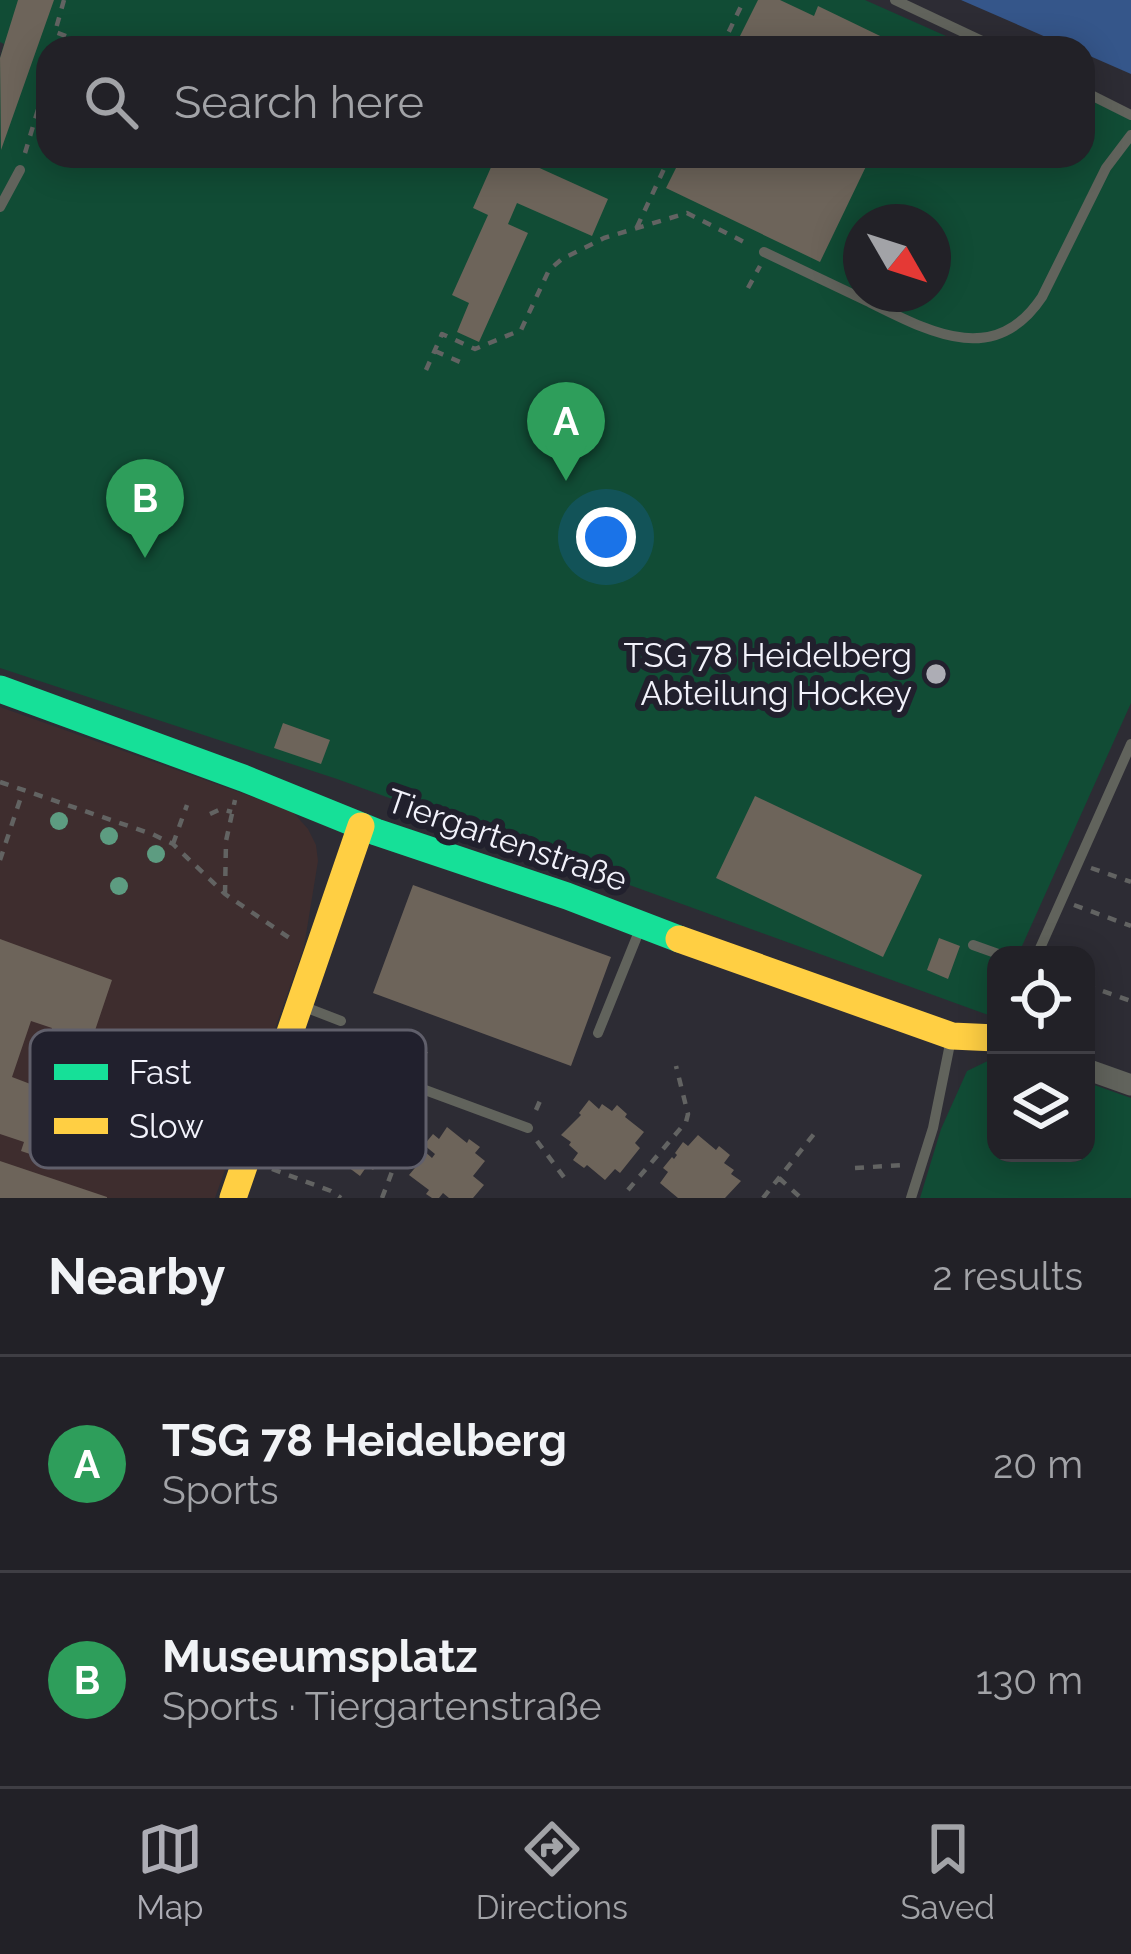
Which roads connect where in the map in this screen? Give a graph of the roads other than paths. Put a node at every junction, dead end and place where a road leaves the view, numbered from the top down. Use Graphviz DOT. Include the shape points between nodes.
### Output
graph roads {
  1 [pos="895,0"];
  2 [pos="972,36"];
  3 [pos="1095,97"];
  4 [pos="1131,115"];
  5 [pos="1131,135"];
  6 [pos="20,170"];
  7 [pos="0,207"];
  8 [pos="764,252"];
  9 [pos="0,688"];
  10 [pos="1131,744"];
  11 [pos="361,826"];
  12 [pos="642,926"];
  13 [pos="973,945"];
  14 [pos="1041,946"];
  15 [pos="987,950"];
  16 [pos="299,1005"];
  17 [pos="340,1021"];
  18 [pos="290,1030"];
  19 [pos="598,1033"];
  20 [pos="952,1036"];
  21 [pos="987,1038"];
  22 [pos="1095,1072"];
  23 [pos="1128,1081"];
  24 [pos="426,1090"];
  25 [pos="528,1129"];
  26 [pos="243,1168"];
  27 [pos="233,1198"];
  28 [pos="911,1198"];
  1 -- 2 [label="lane"];
  3 -- 4 [label="lane"];
  5 -- 8 [label="lane" via="1042,297 1029,316 993,337 923,329"];
  6 -- 7 [label="lane"];
  9 -- 11 [label="street, Tiergartenstraße"];
  10 -- 14 [label="lane"];
  11 -- 12 [label="street, Tiergartenstraße"];
  11 -- 16 [label="street"];
  12 -- 19 [label="lane"];
  12 -- 20 [label="street, Tiergartenstraße"];
  13 -- 15 [label="lane"];
  16 -- 17 [label="lane"];
  16 -- 18 [label="street"];
  20 -- 21 [label="street, Tiergartenstraße"];
  20 -- 28 [label="lane"];
  22 -- 23 [label="street"];
  24 -- 25 [label="lane"];
  26 -- 27 [label="street"];
}
